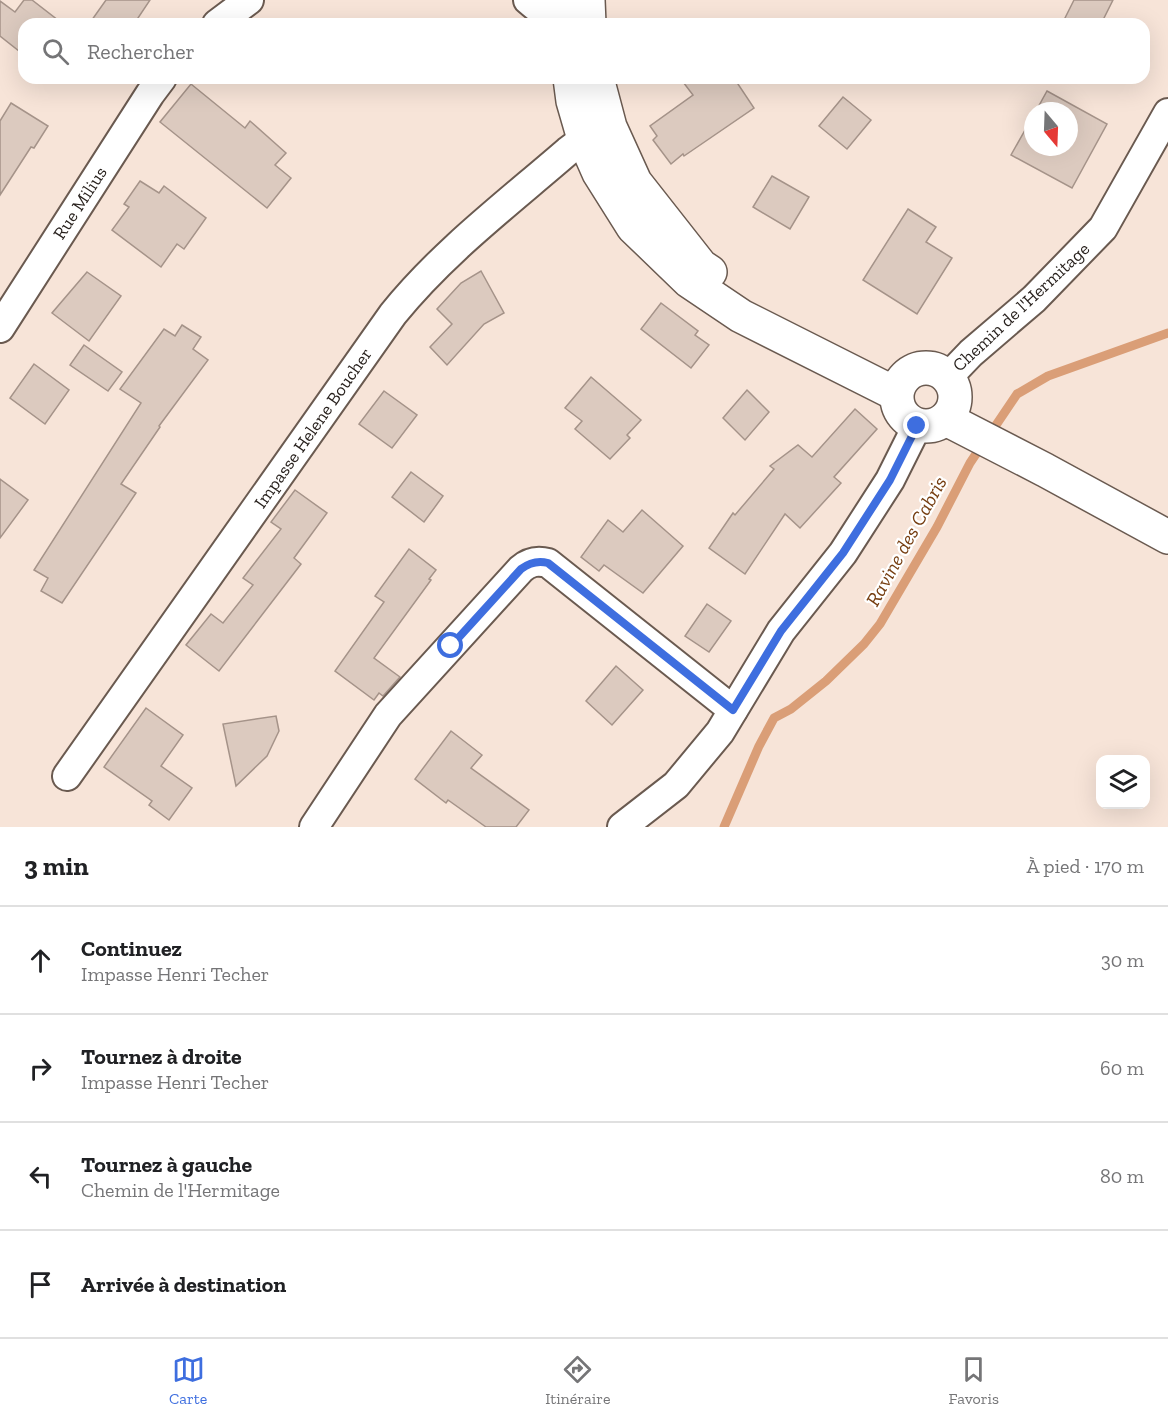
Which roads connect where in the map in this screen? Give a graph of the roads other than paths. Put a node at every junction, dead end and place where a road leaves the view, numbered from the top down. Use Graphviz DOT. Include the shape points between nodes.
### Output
graph roads {
  1 [pos="249,0"];
  2 [pos="528,0"];
  3 [pos="575,14"];
  4 [pos="225,18"];
  5 [pos="158,84"];
  6 [pos="571,84"];
  7 [pos="597,84"];
  8 [pos="1168,113"];
  9 [pos="597,133"];
  10 [pos="0,328"];
  11 [pos="900,386"];
  12 [pos="950,409"];
  13 [pos="1049,460"];
  14 [pos="1168,511"];
  15 [pos="1168,537"];
  16 [pos="733,710"];
  17 [pos="67,776"];
  18 [pos="314,827"];
  19 [pos="622,827"];
  1 -- 4 [label="street"];
  2 -- 3 [label="street" via="545,15"];
  5 -- 10 [label="street, Rue Milius"];
  6 -- 9 [label="main road" via="573,101"];
  7 -- 9 [label="main road"];
  8 -- 12 [label="street, Chemin de l'Hermitage" via="1103,228 1034,299 971,353"];
  9 -- 11 [label="main road" via="598,173 633,227 689,281 741,316"];
  9 -- 17 [label="street, Impasse Helene Boucher" via="414,288"];
  11 -- 12 [label="main road" via="897,404 901,414"];
  11 -- 12 [label="main road" via="912,371 931,368"];
  12 -- 13 [label="main road"];
  12 -- 16 [label="street, Chemin de l'Hermitage" via="890,480 843,553 781,631"];
  13 -- 14 [label="main road"];
  13 -- 15 [label="main road"];
  16 -- 18 [label="street" via="548,563 533,562 521,569 388,715"];
  16 -- 19 [label="street, Chemin de l'Hermitage" via="676,785"];
}
